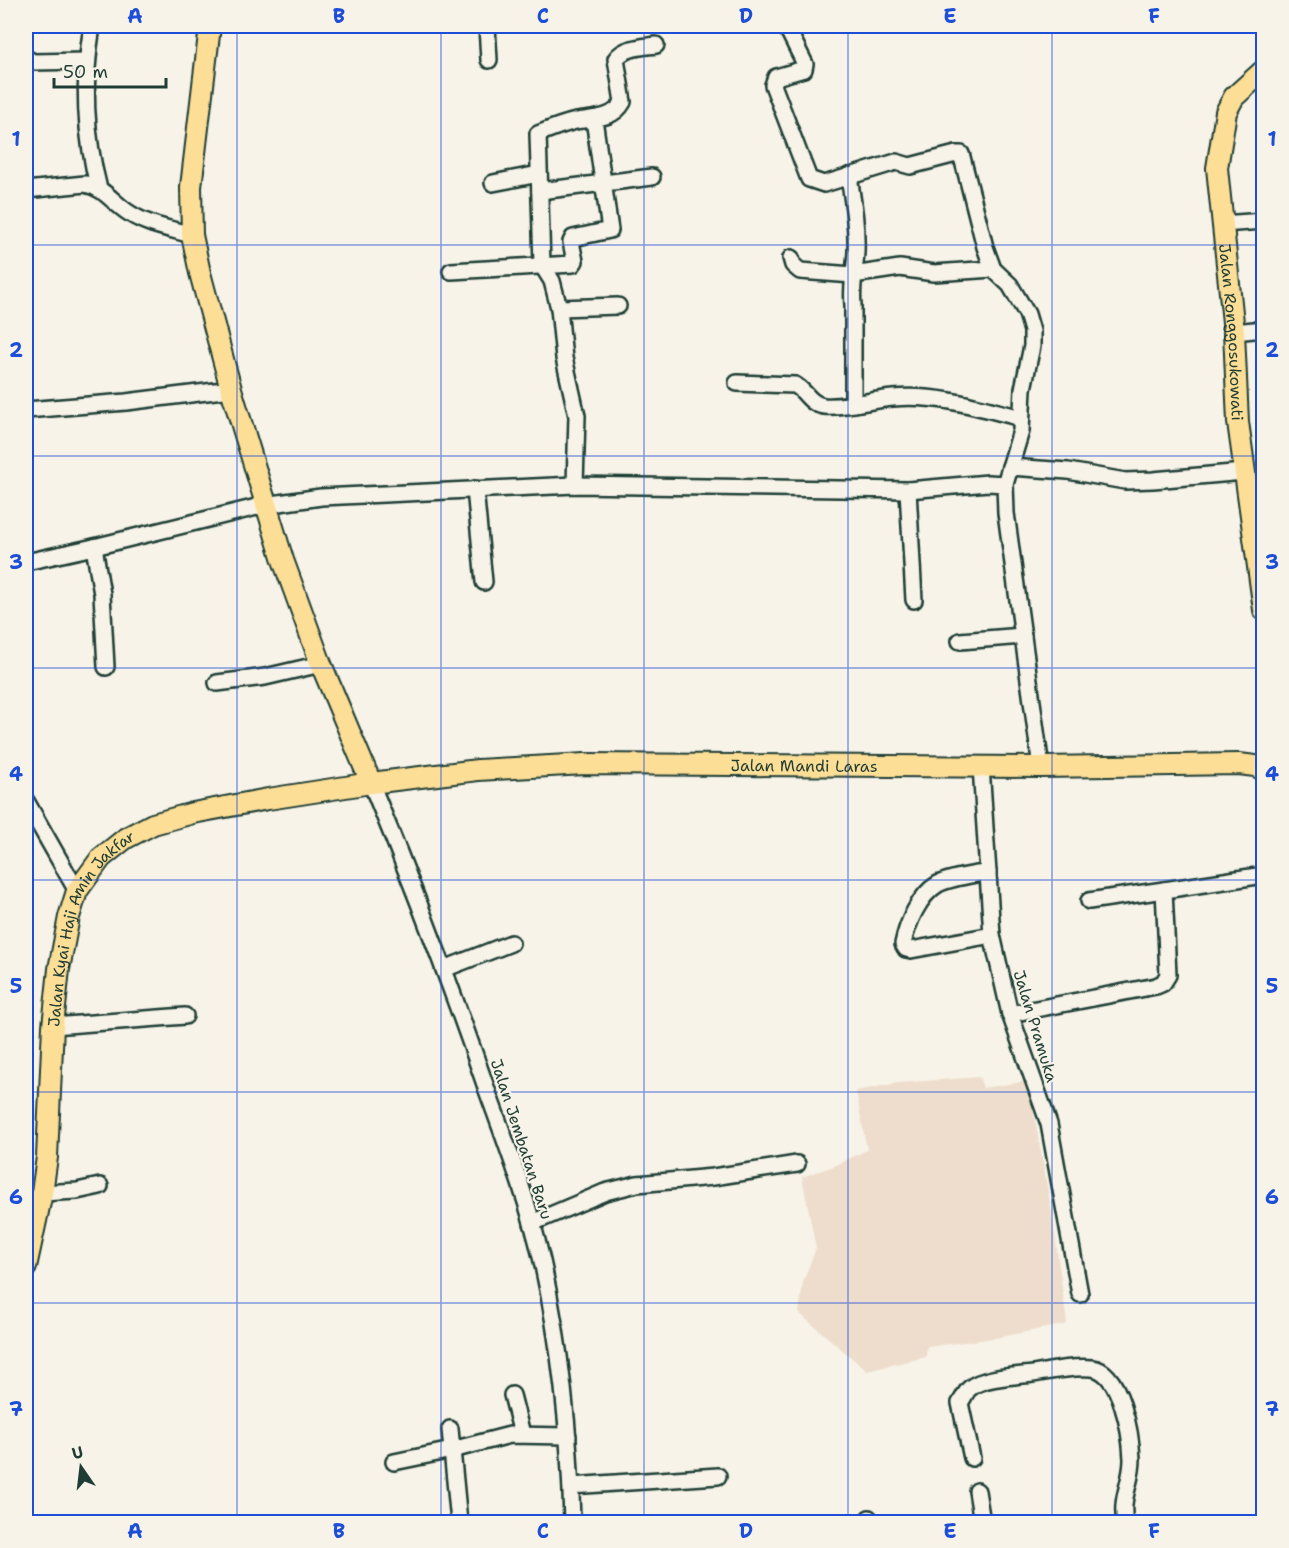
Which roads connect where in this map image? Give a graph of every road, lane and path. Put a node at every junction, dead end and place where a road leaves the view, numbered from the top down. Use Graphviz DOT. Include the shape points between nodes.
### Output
graph roads {
  1 [pos="92,26"];
  2 [pos="210,26"];
  3 [pos="487,26"];
  4 [pos="786,26"];
  5 [pos="656,45"];
  6 [pos="26,58"];
  7 [pos="489,60"];
  8 [pos="86,61"];
  9 [pos="1263,70"];
  10 [pos="594,119"];
  11 [pos="539,174"];
  12 [pos="849,176"];
  13 [pos="652,177"];
  14 [pos="493,183"];
  15 [pos="603,184"];
  16 [pos="99,189"];
  17 [pos="26,190"];
  18 [pos="540,191"];
  19 [pos="1263,221"];
  20 [pos="1222,224"];
  21 [pos="192,236"];
  22 [pos="791,258"];
  23 [pos="542,265"];
  24 [pos="993,269"];
  25 [pos="452,271"];
  26 [pos="853,275"];
  27 [pos="618,306"];
  28 [pos="559,308"];
  29 [pos="1263,329"];
  30 [pos="1234,332"];
  31 [pos="737,384"];
  32 [pos="231,389"];
  33 [pos="853,404"];
  34 [pos="26,410"];
  35 [pos="1020,418"];
  36 [pos="1010,467"];
  37 [pos="1244,472"];
  38 [pos="1005,484"];
  39 [pos="575,485"];
  40 [pos="475,489"];
  41 [pos="908,490"];
  42 [pos="265,505"];
  43 [pos="94,547"];
  44 [pos="26,562"];
  45 [pos="484,582"];
  46 [pos="914,600"];
  47 [pos="1263,610"];
  48 [pos="1023,636"];
  49 [pos="960,641"];
  50 [pos="321,664"];
  51 [pos="106,667"];
  52 [pos="218,683"];
  53 [pos="1263,754"];
  54 [pos="1239,764"];
  55 [pos="981,766"];
  56 [pos="1041,767"];
  57 [pos="1263,770"];
  58 [pos="371,783"];
  59 [pos="26,805"];
  60 [pos="988,872"];
  61 [pos="1263,875"];
  62 [pos="1164,890"];
  63 [pos="77,891"];
  64 [pos="1089,901"];
  65 [pos="992,936"];
  66 [pos="511,943"];
  67 [pos="444,969"];
  68 [pos="1010,1014"];
  69 [pos="185,1016"];
  70 [pos="53,1026"];
  71 [pos="794,1164"];
  72 [pos="100,1186"];
  73 [pos="42,1193"];
  74 [pos="532,1223"];
  75 [pos="26,1263"];
  76 [pos="1080,1294"];
  77 [pos="512,1395"];
  78 [pos="450,1429"];
  79 [pos="522,1434"];
  80 [pos="568,1436"];
  81 [pos="452,1450"];
  82 [pos="972,1458"];
  83 [pos="394,1462"];
  84 [pos="718,1476"];
  85 [pos="571,1486"];
  86 [pos="977,1491"];
  87 [pos="459,1522"];
  88 [pos="572,1522"];
  89 [pos="982,1522"];
  90 [pos="1125,1522"];
  1 -- 8 [label="street"];
  2 -- 21 [label="main road" via="191,187"];
  3 -- 7 [label="street"];
  4 -- 12 [label="street" via="804,69 776,77 773,85 809,179 824,184"];
  5 -- 10 [label="street" via="620,53 616,59 623,102 613,113"];
  6 -- 8 [label="street" via="33,62"];
  8 -- 16 [label="street" via="89,144"];
  9 -- 20 [label="main road, Jalan Ronggosukowati" via="1234,97 1226,112 1217,168"];
  10 -- 11 [label="street" via="538,134"];
  10 -- 15 [label="street"];
  11 -- 14 [label="street"];
  11 -- 18 [label="street"];
  12 -- 24 [label="street" via="896,162 910,166 961,154"];
  12 -- 26 [label="street" via="855,214"];
  13 -- 15 [label="street"];
  15 -- 18 [label="street"];
  15 -- 23 [label="street" via="610,230 573,238 573,264"];
  16 -- 17 [label="street" via="86,184"];
  16 -- 21 [label="street" via="127,213"];
  18 -- 23 [label="street"];
  19 -- 20 [label="street"];
  20 -- 30 [label="main road, Jalan Ronggosukowati"];
  21 -- 32 [label="main road"];
  22 -- 26 [label="street" via="800,271"];
  23 -- 25 [label="street"];
  23 -- 28 [label="street" via="552,281"];
  24 -- 26 [label="street" via="934,273 900,268"];
  24 -- 35 [label="street" via="1010,285 1032,331"];
  26 -- 33 [label="street"];
  27 -- 28 [label="street"];
  28 -- 39 [label="street" via="564,358 577,416"];
  29 -- 30 [label="street"];
  30 -- 37 [label="main road, Jalan Ronggosukowati"];
  31 -- 33 [label="street" via="795,385 816,404"];
  32 -- 34 [label="street"];
  32 -- 42 [label="main road"];
  33 -- 35 [label="street" via="930,397"];
  35 -- 36 [label="street" via="1021,431"];
  36 -- 37 [label="street" via="1068,471 1125,481"];
  36 -- 38 [label="street"];
  37 -- 47 [label="main road, Jalan Ronggosukowati"];
  38 -- 41 [label="street"];
  38 -- 48 [label="street"];
  39 -- 40 [label="street"];
  39 -- 41 [label="street"];
  40 -- 42 [label="street" via="321,497"];
  40 -- 45 [label="street"];
  41 -- 46 [label="street"];
  42 -- 43 [label="street"];
  42 -- 50 [label="main road"];
  43 -- 44 [label="street"];
  43 -- 51 [label="street" via="102,594"];
  48 -- 49 [label="street"];
  48 -- 56 [label="street"];
  50 -- 52 [label="street"];
  50 -- 58 [label="main road"];
  53 -- 54 [label="main road"];
  54 -- 56 [label="main road, Jalan Mandi Laras"];
  54 -- 57 [label="main road"];
  55 -- 56 [label="main road, Jalan Mandi Laras"];
  55 -- 58 [label="main road, Jalan Mandi Laras" via="585,764 478,770"];
  55 -- 60 [label="street, Jalan Pramuka"];
  58 -- 63 [label="main road, Jalan Kyai Haji Amin Jakfar" via="193,813 153,824 126,838 101,858"];
  58 -- 67 [label="street, Jalan Jembatan Baru"];
  59 -- 63 [label="street"];
  60 -- 65 [label="street, Jalan Pramuka"];
  60 -- 65 [label="street" via="937,885 925,895 906,928 903,944 911,950"];
  61 -- 62 [label="street"];
  62 -- 64 [label="street"];
  62 -- 68 [label="street" via="1168,975 1163,983"];
  63 -- 70 [label="main road, Jalan Kyai Haji Amin Jakfar" via="59,969"];
  65 -- 68 [label="street, Jalan Pramuka"];
  66 -- 67 [label="street"];
  67 -- 74 [label="street, Jalan Jembatan Baru"];
  68 -- 76 [label="street, Jalan Pramuka" via="1049,1124"];
  69 -- 70 [label="street"];
  70 -- 73 [label="main road, Jalan Kyai Haji Amin Jakfar"];
  71 -- 74 [label="street" via="637,1184 605,1192"];
  72 -- 73 [label="street"];
  73 -- 75 [label="main road, Jalan Kyai Haji Amin Jakfar"];
  74 -- 80 [label="street, Jalan Jembatan Baru" via="551,1309"];
  77 -- 79 [label="street"];
  78 -- 81 [label="street"];
  79 -- 80 [label="street"];
  79 -- 81 [label="street"];
  80 -- 85 [label="street, Jalan Jembatan Baru"];
  81 -- 83 [label="street"];
  81 -- 87 [label="street"];
  82 -- 90 [label="street" via="960,1403 969,1388 989,1380 1094,1368 1107,1374 1113,1383 1127,1424 1132,1459 1124,1499"];
  84 -- 85 [label="street"];
  85 -- 88 [label="street, Jalan Jembatan Baru"];
  86 -- 89 [label="street"];
}
